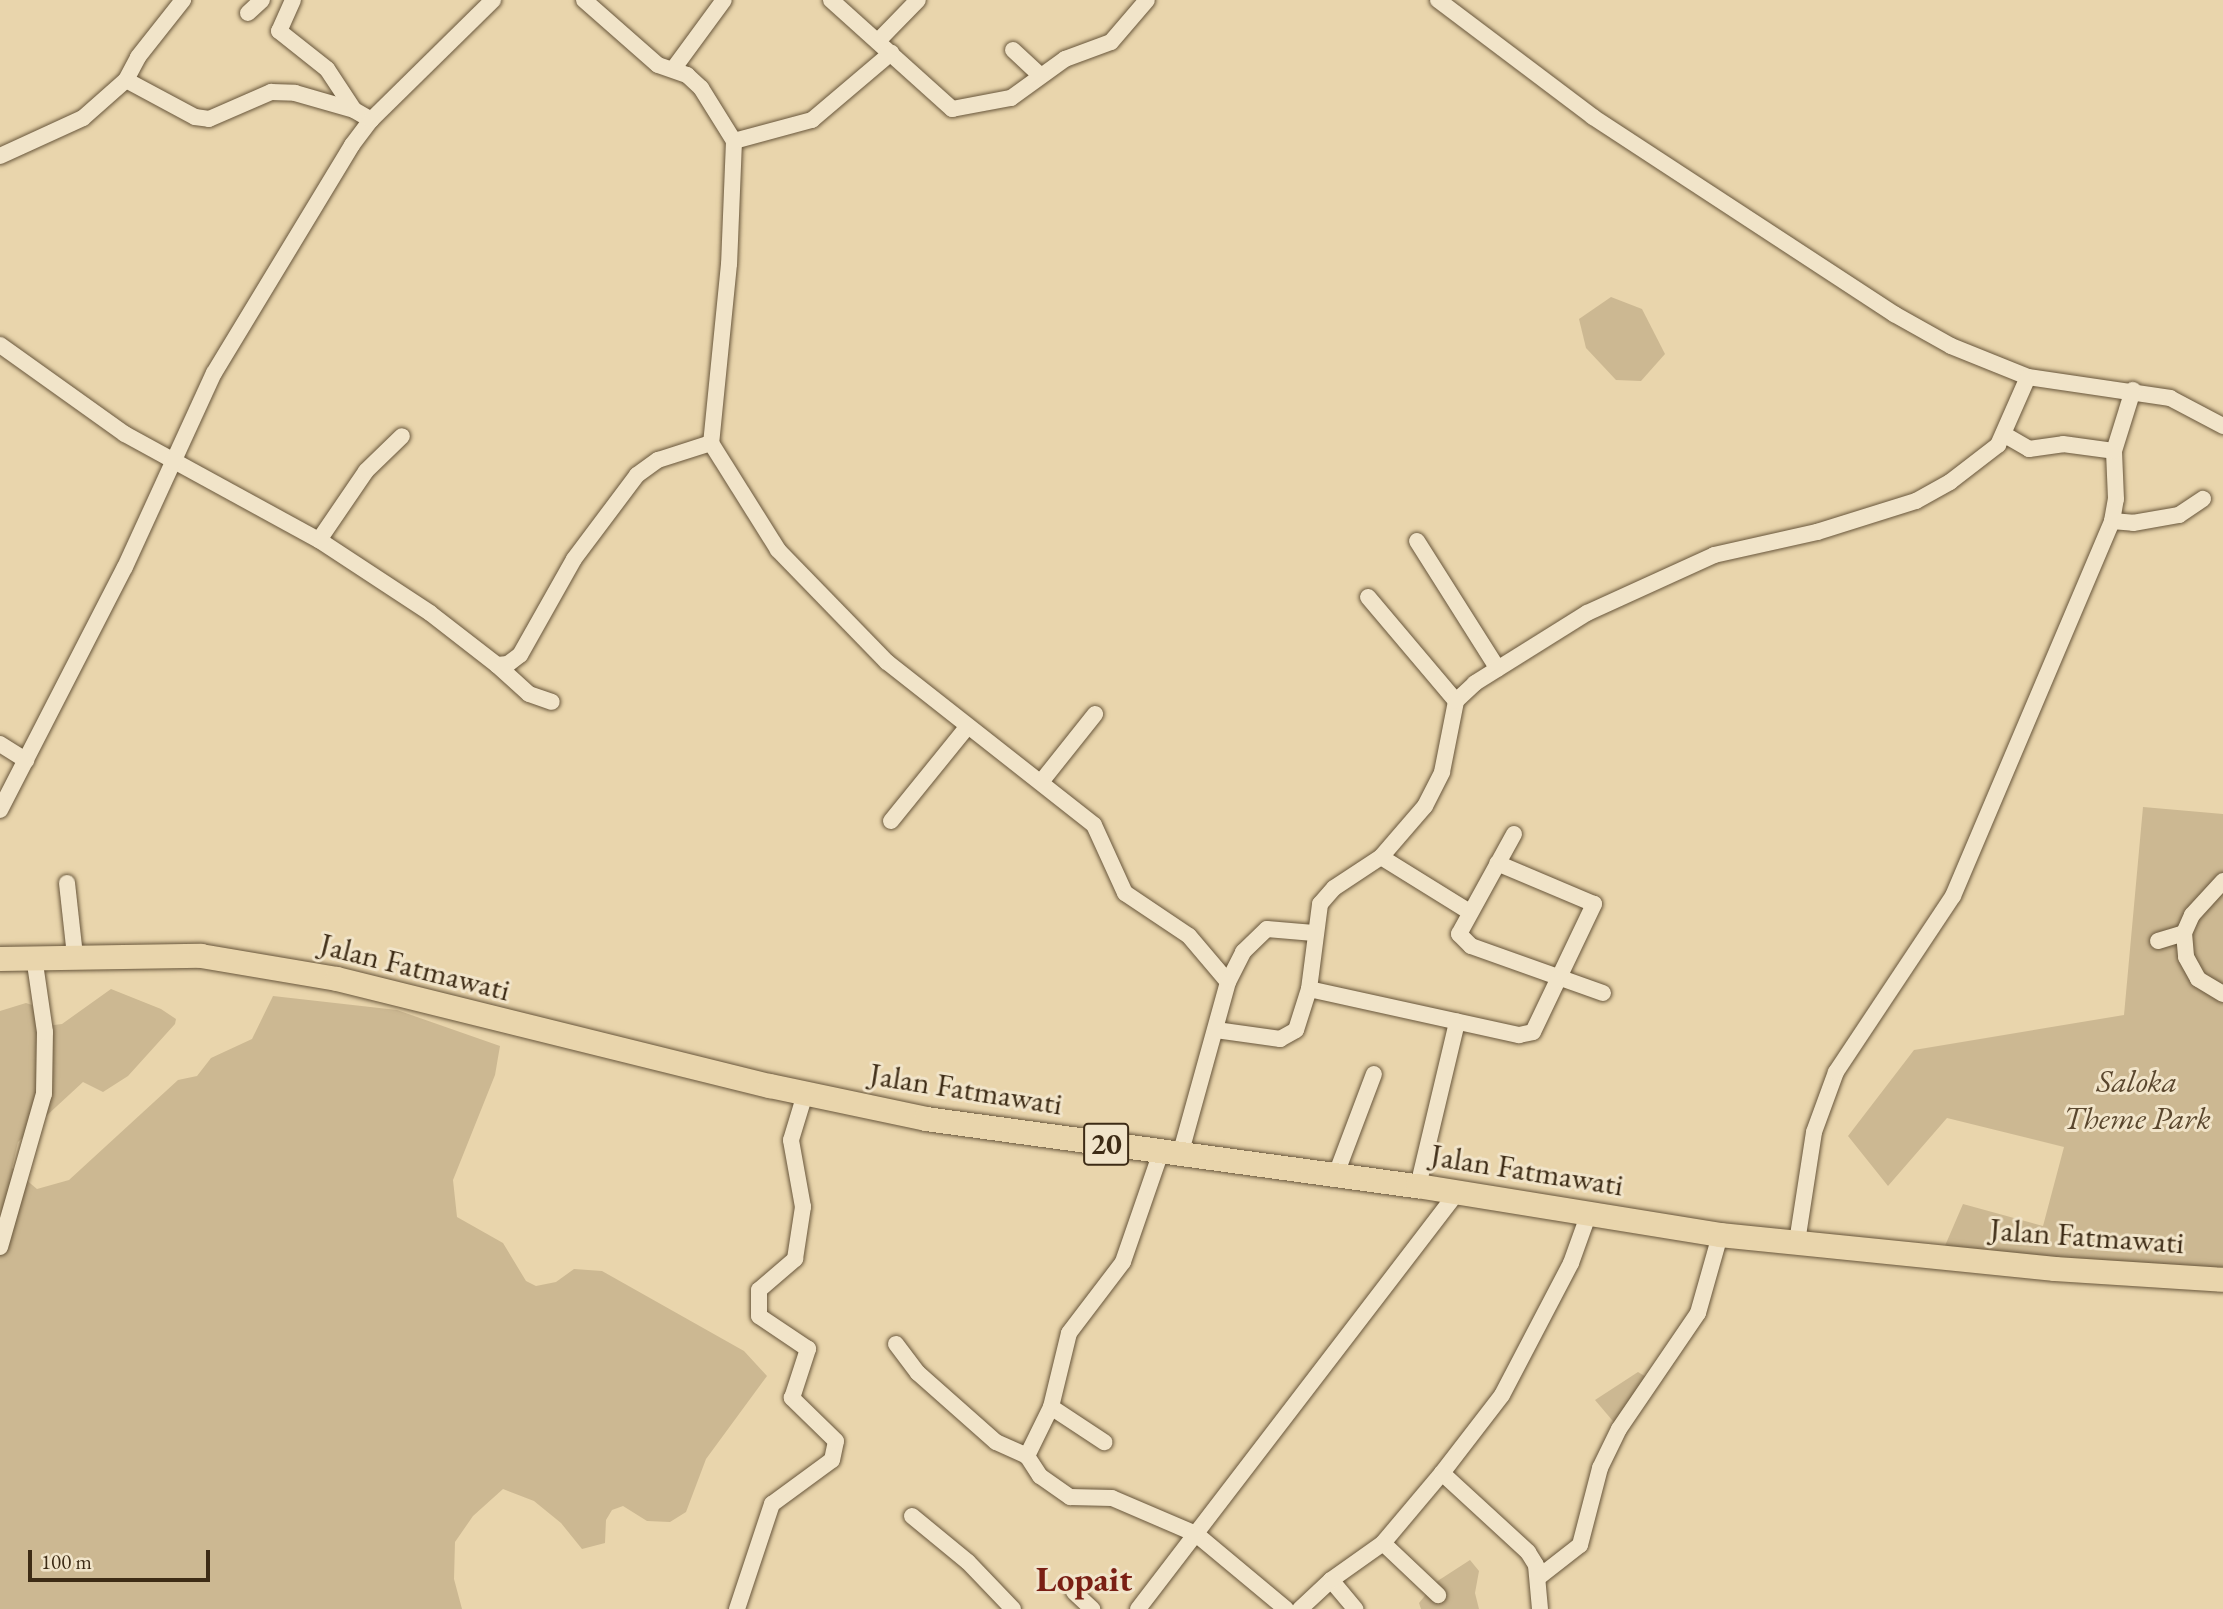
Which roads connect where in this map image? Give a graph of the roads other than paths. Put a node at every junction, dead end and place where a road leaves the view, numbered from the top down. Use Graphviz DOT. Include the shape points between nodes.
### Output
graph roads {
  1 [pos="183,0"];
  2 [pos="262,0"];
  3 [pos="293,0"];
  4 [pos="493,0"];
  5 [pos="584,0"];
  6 [pos="724,0"];
  7 [pos="831,0"];
  8 [pos="918,0"];
  9 [pos="1147,0"];
  10 [pos="1438,0"];
  11 [pos="604,6"];
  12 [pos="248,13"];
  13 [pos="878,41"];
  14 [pos="1013,50"];
  15 [pos="891,53"];
  16 [pos="674,68"];
  17 [pos="1041,76"];
  18 [pos="126,79"];
  19 [pos="354,110"];
  20 [pos="371,120"];
  21 [pos="734,141"];
  22 [pos="0,156"];
  23 [pos="0,345"];
  24 [pos="2028,377"];
  25 [pos="2133,390"];
  26 [pos="2223,426"];
  27 [pos="2005,435"];
  28 [pos="402,436"];
  29 [pos="711,443"];
  30 [pos="2114,451"];
  31 [pos="171,461"];
  32 [pos="2203,499"];
  33 [pos="2112,521"];
  34 [pos="319,540"];
  35 [pos="1417,541"];
  36 [pos="1368,597"];
  37 [pos="497,665"];
  38 [pos="1498,669"];
  39 [pos="1456,701"];
  40 [pos="552,702"];
  41 [pos="1095,714"];
  42 [pos="967,727"];
  43 [pos="0,744"];
  44 [pos="26,760"];
  45 [pos="1041,782"];
  46 [pos="0,810"];
  47 [pos="891,821"];
  48 [pos="1514,834"];
  49 [pos="1381,857"];
  50 [pos="1497,863"];
  51 [pos="2223,881"];
  52 [pos="67,883"];
  53 [pos="1468,911"];
  54 [pos="1314,933"];
  55 [pos="2184,933"];
  56 [pos="2158,941"];
  57 [pos="75,955"];
  58 [pos="34,957"];
  59 [pos="0,959"];
  60 [pos="1561,975"];
  61 [pos="1228,982"];
  62 [pos="1309,989"];
  63 [pos="1603,993"];
  64 [pos="2223,994"];
  65 [pos="1457,1022"];
  66 [pos="1216,1030"];
  67 [pos="1374,1074"];
  68 [pos="805,1094"];
  69 [pos="1171,1153"];
  70 [pos="1335,1177"];
  71 [pos="1418,1186"];
  72 [pos="1456,1194"];
  73 [pos="1589,1213"];
  74 [pos="1720,1236"];
  75 [pos="1797,1242"];
  76 [pos="0,1247"];
  77 [pos="2223,1280"];
  78 [pos="895,1344"];
  79 [pos="1051,1407"];
  80 [pos="1104,1441"];
  81 [pos="1027,1456"];
  82 [pos="1442,1473"];
  83 [pos="912,1516"];
  84 [pos="1196,1534"];
  85 [pos="1383,1544"];
  86 [pos="1539,1577"];
  87 [pos="1331,1580"];
  88 [pos="1074,1592"];
  89 [pos="1438,1595"];
  90 [pos="737,1609"];
  91 [pos="1013,1609"];
  92 [pos="1092,1609"];
  93 [pos="1138,1609"];
  94 [pos="1286,1609"];
  95 [pos="1300,1609"];
  96 [pos="1355,1609"];
  97 [pos="1539,1609"];
  1 -- 18 [label="street"];
  2 -- 12 [label="street"];
  3 -- 19 [label="street" via="279,30 327,69"];
  4 -- 20 [label="street"];
  5 -- 11 [label="street"];
  6 -- 16 [label="street"];
  7 -- 13 [label="street"];
  8 -- 13 [label="street"];
  9 -- 17 [label="street" via="1111,42 1079,52"];
  10 -- 24 [label="street" via="1593,117 1894,314 1951,346"];
  11 -- 16 [label="street" via="659,65"];
  13 -- 15 [label="street"];
  14 -- 17 [label="street"];
  15 -- 17 [label="street" via="952,109 1011,98"];
  15 -- 21 [label="street" via="812,121"];
  16 -- 21 [label="street" via="708,94"];
  18 -- 19 [label="street" via="195,117 209,119 271,92 295,93"];
  18 -- 22 [label="street" via="83,118"];
  19 -- 20 [label="street"];
  20 -- 31 [label="street" via="214,373"];
  21 -- 29 [label="street" via="729,264"];
  23 -- 31 [label="street" via="93,413"];
  24 -- 25 [label="street"];
  24 -- 27 [label="street"];
  25 -- 26 [label="street" via="2170,398"];
  25 -- 30 [label="street"];
  27 -- 30 [label="street" via="2029,449 2063,444"];
  27 -- 38 [label="street" via="1981,462 1916,501 1817,532 1714,555 1611,599"];
  28 -- 34 [label="street" via="366,471"];
  29 -- 37 [label="street" via="659,460 637,475 574,559 520,654 508,664"];
  29 -- 42 [label="street" via="778,550 887,662"];
  30 -- 33 [label="street"];
  31 -- 34 [label="street"];
  31 -- 44 [label="street" via="125,567"];
  32 -- 33 [label="street" via="2179,514 2133,523"];
  33 -- 75 [label="street" via="1953,896 1836,1072 1814,1132"];
  34 -- 37 [label="street" via="430,613"];
  35 -- 38 [label="street"];
  36 -- 39 [label="street"];
  37 -- 40 [label="street" via="529,694"];
  38 -- 39 [label="street"];
  39 -- 49 [label="street" via="1437,782 1425,806"];
  41 -- 45 [label="street"];
  42 -- 45 [label="street"];
  42 -- 47 [label="street"];
  43 -- 44 [label="street"];
  44 -- 46 [label="street"];
  45 -- 61 [label="street" via="1094,825 1125,893 1189,936"];
  48 -- 50 [label="street"];
  49 -- 53 [label="street"];
  49 -- 54 [label="street" via="1327,895 1315,914"];
  50 -- 53 [label="street"];
  50 -- 60 [label="street" via="1594,904"];
  51 -- 55 [label="street" via="2192,915"];
  52 -- 57 [label="street"];
  53 -- 60 [label="street" via="1459,934 1466,943"];
  54 -- 61 [label="street" via="1267,929 1243,952"];
  54 -- 62 [label="street"];
  55 -- 56 [label="street"];
  55 -- 64 [label="street" via="2186,957 2198,979"];
  57 -- 58 [label="highway, Jalan Fatmawati / 20"];
  57 -- 68 [label="highway, Jalan Fatmawati / 20" via="201,956 337,979"];
  58 -- 59 [label="highway, Jalan Fatmawati / 20"];
  58 -- 76 [label="street" via="46,1031 44,1094"];
  60 -- 63 [label="street"];
  60 -- 65 [label="street" via="1533,1032 1519,1035"];
  61 -- 66 [label="street"];
  62 -- 65 [label="street"];
  62 -- 66 [label="street" via="1296,1030 1288,1036"];
  65 -- 71 [label="street"];
  66 -- 69 [label="street"];
  67 -- 70 [label="street"];
  68 -- 69 [label="highway, Jalan Fatmawati / 20" via="926,1119"];
  68 -- 90 [label="street" via="791,1140 803,1208 795,1259 759,1290 759,1316 808,1349 792,1398 836,1441 832,1460 772,1504"];
  69 -- 70 [label="highway, Jalan Fatmawati / 20"];
  69 -- 79 [label="street" via="1123,1262 1069,1333"];
  70 -- 71 [label="highway, Jalan Fatmawati / 20"];
  71 -- 72 [label="highway, Jalan Fatmawati / 20"];
  72 -- 73 [label="highway, Jalan Fatmawati / 20"];
  72 -- 84 [label="street"];
  73 -- 74 [label="highway, Jalan Fatmawati / 20"];
  73 -- 82 [label="street" via="1571,1263 1502,1395"];
  74 -- 75 [label="highway, Jalan Fatmawati / 20"];
  74 -- 86 [label="street" via="1698,1313 1619,1429 1600,1468 1580,1545"];
  75 -- 77 [label="highway, Jalan Fatmawati / 20" via="2055,1269"];
  78 -- 81 [label="street" via="918,1373 996,1442"];
  79 -- 80 [label="street"];
  79 -- 81 [label="street"];
  81 -- 84 [label="street" via="1040,1476 1070,1497 1112,1498"];
  82 -- 85 [label="street"];
  82 -- 86 [label="street" via="1513,1535 1536,1564"];
  83 -- 91 [label="street" via="968,1562"];
  84 -- 93 [label="street"];
  84 -- 94 [label="street"];
  85 -- 87 [label="street"];
  85 -- 89 [label="street"];
  86 -- 97 [label="street"];
  87 -- 95 [label="street"];
  87 -- 96 [label="street"];
  88 -- 92 [label="street"];
}
